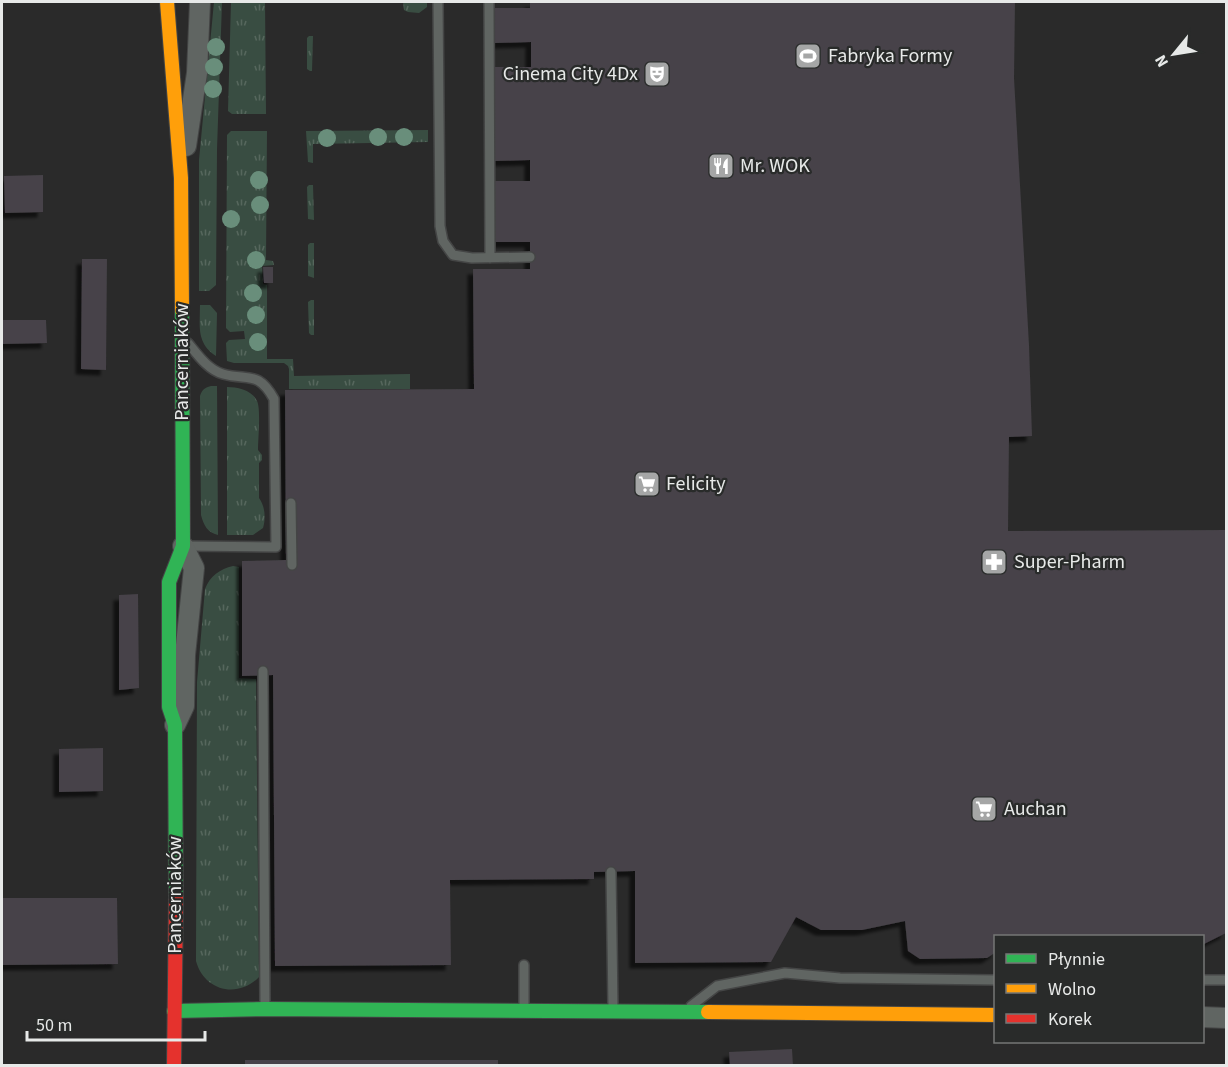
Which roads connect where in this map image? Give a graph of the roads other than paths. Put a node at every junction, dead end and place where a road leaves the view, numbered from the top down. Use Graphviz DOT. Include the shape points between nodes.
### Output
graph roads {
  1 [pos="167,2"];
  2 [pos="200,2"];
  3 [pos="438,2"];
  4 [pos="489,2"];
  5 [pos="181,178"];
  6 [pos="530,257"];
  7 [pos="490,258"];
  8 [pos="181,329"];
  9 [pos="291,503"];
  10 [pos="183,546"];
  11 [pos="292,565"];
  12 [pos="263,670"];
  13 [pos="175,725"];
  14 [pos="611,872"];
  15 [pos="524,965"];
  16 [pos="994,980"];
  17 [pos="1204,980"];
  18 [pos="1227,980"];
  19 [pos="265,1009"];
  20 [pos="524,1010"];
  21 [pos="174,1011"];
  22 [pos="613,1011"];
  23 [pos="684,1011"];
  24 [pos="994,1015"];
  25 [pos="1204,1017"];
  26 [pos="1227,1018"];
  27 [pos="174,1065"];
  1 -- 5 [label="street, Pancerniaków"];
  2 -- 5 [label="street, Pancerniaków" via="197,74"];
  3 -- 7 [label="lane" via="443,241 453,255"];
  4 -- 7 [label="lane"];
  5 -- 8 [label="street, Pancerniaków"];
  6 -- 7 [label="lane"];
  8 -- 10 [label="street, Pancerniaków"];
  8 -- 10 [label="lane" via="198,356 214,369 259,381 274,399 276,547"];
  9 -- 11 [label="lane"];
  10 -- 13 [label="street, Pancerniaków" via="194,568 184,706"];
  12 -- 19 [label="lane"];
  13 -- 21 [label="street, Pancerniaków"];
  14 -- 22 [label="lane"];
  15 -- 20 [label="lane"];
  16 -- 23 [label="lane" via="840,978 785,973 717,986"];
  17 -- 18 [label="lane"];
  19 -- 20 [label="street"];
  19 -- 21 [label="street"];
  20 -- 22 [label="street"];
  21 -- 27 [label="street, Pancerniaków"];
  22 -- 23 [label="street"];
  23 -- 24 [label="street"];
  25 -- 26 [label="street"];
}
